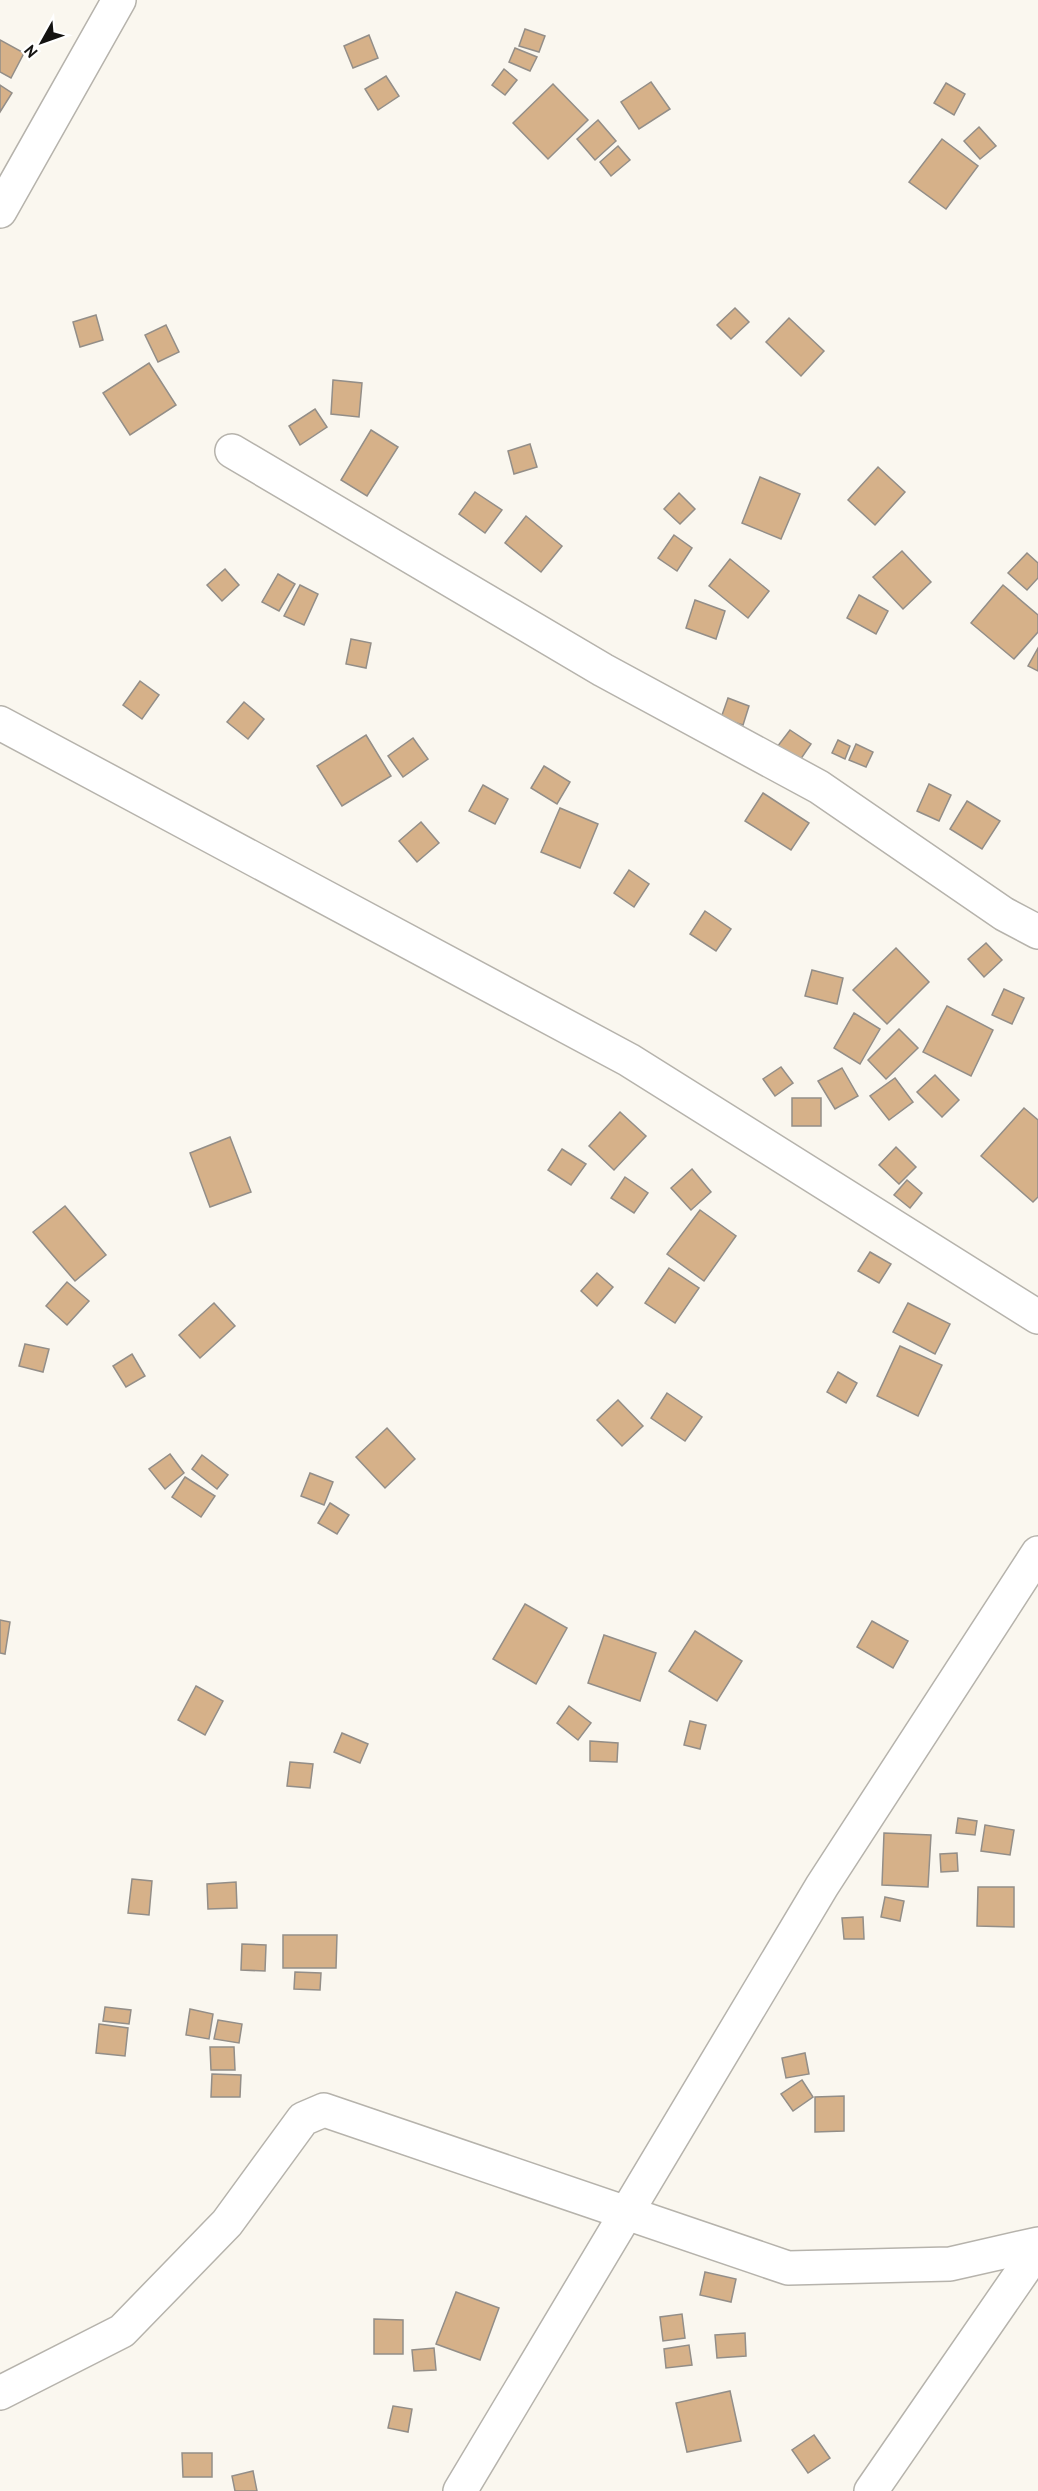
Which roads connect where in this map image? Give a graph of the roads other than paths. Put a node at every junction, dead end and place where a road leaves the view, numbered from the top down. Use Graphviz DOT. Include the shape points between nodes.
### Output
graph roads {
  1 [pos="119,0"];
  2 [pos="0,211"];
  3 [pos="232,451"];
  4 [pos="0,723"];
  5 [pos="1038,932"];
  6 [pos="1038,1317"];
  7 [pos="1038,1553"];
  8 [pos="628,2211"];
  9 [pos="1038,2244"];
  10 [pos="1038,2249"];
  11 [pos="0,2393"];
  12 [pos="460,2491"];
  13 [pos="871,2491"];
  1 -- 2 [label="street"];
  3 -- 5 [label="street" via="603,670 819,787 1004,914"];
  4 -- 6 [label="street" via="629,1060"];
  7 -- 8 [label="street" via="822,1886"];
  8 -- 9 [label="street" via="788,2268 950,2264"];
  8 -- 11 [label="street" via="324,2110 303,2119 227,2223 122,2331"];
  8 -- 12 [label="street"];
  10 -- 13 [label="street"];
}
